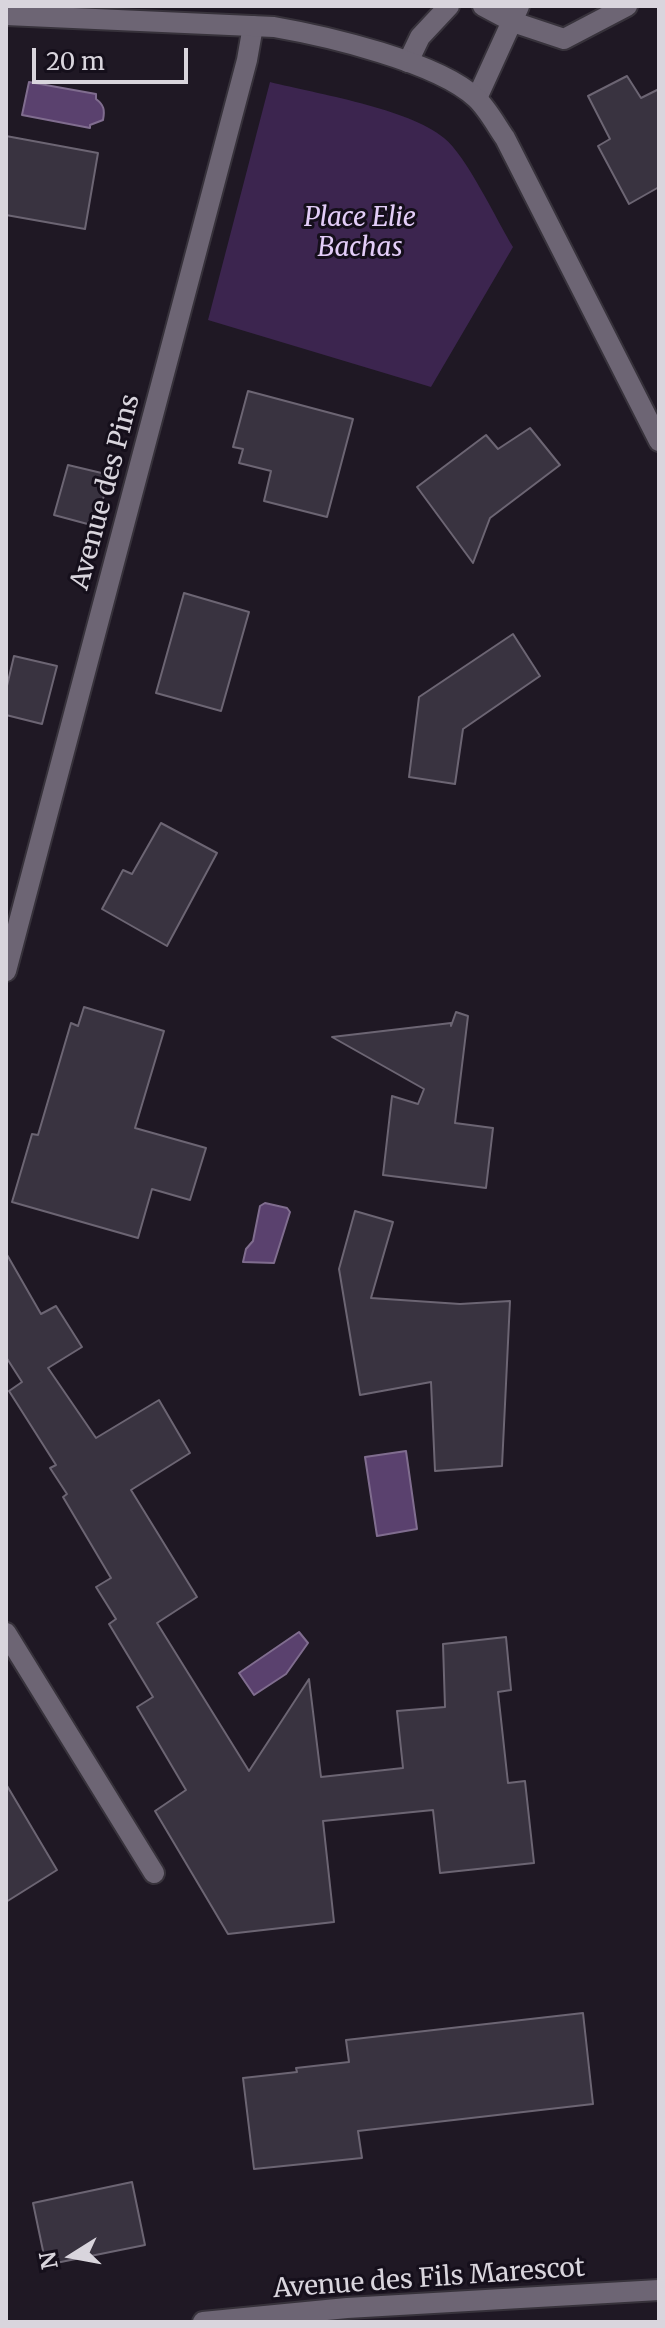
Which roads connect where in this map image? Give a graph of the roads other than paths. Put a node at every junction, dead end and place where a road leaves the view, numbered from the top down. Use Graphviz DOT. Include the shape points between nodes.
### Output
graph roads {
  1 [pos="449,6"];
  2 [pos="483,6"];
  3 [pos="627,6"];
  4 [pos="516,14"];
  5 [pos="6,15"];
  6 [pos="253,26"];
  7 [pos="408,62"];
  8 [pos="477,98"];
  9 [pos="659,441"];
  10 [pos="6,971"];
  11 [pos="6,1633"];
  12 [pos="154,1873"];
  13 [pos="659,2290"];
  14 [pos="203,2322"];
  1 -- 7 [label="street" via="425,30"];
  2 -- 4 [label="street"];
  3 -- 4 [label="street" via="564,39"];
  4 -- 8 [label="street"];
  5 -- 6 [label="street"];
  6 -- 7 [label="street" via="318,35"];
  6 -- 10 [label="street, Avenue des Pins"];
  7 -- 8 [label="street" via="446,77"];
  8 -- 9 [label="street" via="505,138"];
  11 -- 12 [label="street"];
  13 -- 14 [label="street, Avenue des Fils Marescot"];
}
